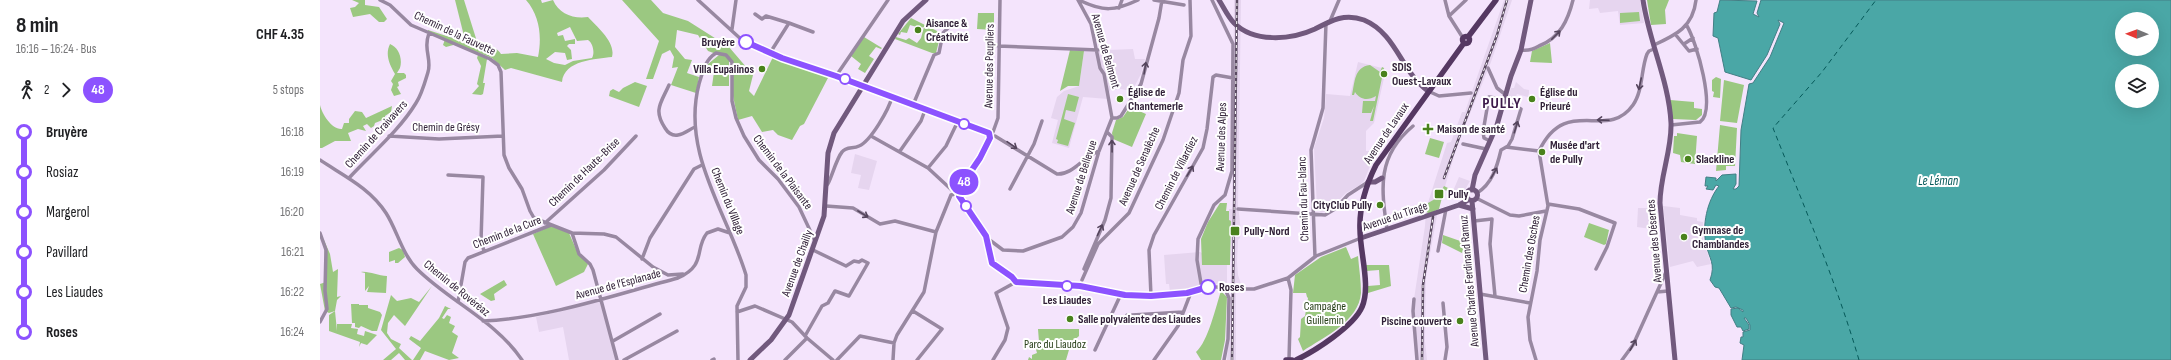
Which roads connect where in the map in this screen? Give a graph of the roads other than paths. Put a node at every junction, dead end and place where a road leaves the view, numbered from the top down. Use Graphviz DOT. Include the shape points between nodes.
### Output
graph roads {
  1 [pos="380,0"];
  2 [pos="698,0"];
  3 [pos="736,0"];
  4 [pos="888,0"];
  5 [pos="926,0"];
  6 [pos="1000,0"];
  7 [pos="1078,0"];
  8 [pos="1122,0"];
  9 [pos="1138,0"];
  10 [pos="1154,0"];
  11 [pos="1190,0"];
  12 [pos="1339,0"];
  13 [pos="1445,0"];
  14 [pos="1466,0"];
  15 [pos="1496,0"];
  16 [pos="1500,0"];
  17 [pos="1531,0"];
  18 [pos="1573,0"];
  19 [pos="1643,0"];
  20 [pos="1696,0"];
  21 [pos="1162,1"];
  22 [pos="1216,1"];
  23 [pos="1184,5"];
  24 [pos="1120,8"];
  25 [pos="1488,12"];
  26 [pos="755,14"];
  27 [pos="1449,16"];
  28 [pos="1328,22"];
  29 [pos="789,23"];
  30 [pos="950,26"];
  31 [pos="1687,26"];
  32 [pos="732,29"];
  33 [pos="813,32"];
  34 [pos="429,33"];
  35 [pos="1675,34"];
  36 [pos="1693,38"];
  37 [pos="1465,39"];
  38 [pos="1684,44"];
  39 [pos="998,46"];
  40 [pos="1654,47"];
  41 [pos="1697,49"];
  42 [pos="1098,50"];
  43 [pos="1521,50"];
  44 [pos="716,53"];
  45 [pos="770,53"];
  46 [pos="1488,68"];
  47 [pos="836,76"];
  48 [pos="1233,78"];
  49 [pos="669,85"];
  50 [pos="862,86"];
  51 [pos="1428,92"];
  52 [pos="1471,93"];
  53 [pos="1506,95"];
  54 [pos="892,97"];
  55 [pos="1504,101"];
  56 [pos="913,105"];
  57 [pos="925,110"];
  58 [pos="1112,118"];
  59 [pos="1042,121"];
  60 [pos="958,122"];
  61 [pos="1671,125"];
  62 [pos="1413,126"];
  63 [pos="695,127"];
  64 [pos="1107,132"];
  65 [pos="989,133"];
  66 [pos="994,134"];
  67 [pos="389,136"];
  68 [pos="503,136"];
  69 [pos="636,136"];
  70 [pos="870,136"];
  71 [pos="990,138"];
  72 [pos="1490,141"];
  73 [pos="1462,144"];
  74 [pos="1506,147"];
  75 [pos="1486,149"];
  76 [pos="900,151"];
  77 [pos="1099,151"];
  78 [pos="1539,151"];
  79 [pos="1027,157"];
  80 [pos="320,160"];
  81 [pos="702,165"];
  82 [pos="928,168"];
  83 [pos="448,175"];
  84 [pos="1371,175"];
  85 [pos="349,178"];
  86 [pos="1380,180"];
  87 [pos="1368,182"];
  88 [pos="826,185"];
  89 [pos="1359,189"];
  90 [pos="1010,190"];
  91 [pos="957,193"];
  92 [pos="1365,193"];
  93 [pos="1473,196"];
  94 [pos="1548,204"];
  95 [pos="1459,205"];
  96 [pos="826,206"];
  97 [pos="1238,209"];
  98 [pos="1446,209"];
  99 [pos="1473,209"];
  100 [pos="1546,211"];
  101 [pos="1314,215"];
  102 [pos="1474,221"];
  103 [pos="545,223"];
  104 [pos="551,225"];
  105 [pos="1387,229"];
  106 [pos="936,232"];
  107 [pos="320,233"];
  108 [pos="572,233"];
  109 [pos="730,233"];
  110 [pos="987,238"];
  111 [pos="1360,238"];
  112 [pos="815,242"];
  113 [pos="812,250"];
  114 [pos="484,251"];
  115 [pos="1438,251"];
  116 [pos="1315,257"];
  117 [pos="642,259"];
  118 [pos="1596,269"];
  119 [pos="1666,271"];
  120 [pos="686,274"];
  121 [pos="1288,278"];
  122 [pos="1082,280"];
  123 [pos="1016,282"];
  124 [pos="1080,286"];
  125 [pos="1202,289"];
  126 [pos="1242,289"];
  127 [pos="1668,291"];
  128 [pos="1191,292"];
  129 [pos="1657,292"];
  130 [pos="1121,294"];
  131 [pos="1480,294"];
  132 [pos="1151,296"];
  133 [pos="1495,296"];
  134 [pos="601,298"];
  135 [pos="1414,299"];
  136 [pos="458,302"];
  137 [pos="1443,303"];
  138 [pos="1530,304"];
  139 [pos="913,311"];
  140 [pos="737,312"];
  141 [pos="1183,312"];
  142 [pos="660,314"];
  143 [pos="1127,315"];
  144 [pos="787,320"];
  145 [pos="483,321"];
  146 [pos="320,322"];
  147 [pos="677,331"];
  148 [pos="806,337"];
  149 [pos="613,341"];
  150 [pos="894,343"];
  151 [pos="1095,350"];
  152 [pos="522,360"];
  153 [pos="617,360"];
  154 [pos="624,360"];
  155 [pos="738,360"];
  156 [pos="750,360"];
  157 [pos="785,360"];
  158 [pos="833,360"];
  159 [pos="837,360"];
  160 [pos="893,360"];
  161 [pos="917,360"];
  162 [pos="993,360"];
  163 [pos="1154,360"];
  164 [pos="1224,360"];
  165 [pos="1289,360"];
  166 [pos="1296,360"];
  167 [pos="1417,360"];
  168 [pos="1445,360"];
  169 [pos="1486,360"];
  170 [pos="1536,360"];
  171 [pos="1622,360"];
  172 [pos="1675,360"];
  1 -- 34 [label="street, Chemin de la Fauvette" via="392,7 408,23"];
  2 -- 32 [label="street"];
  3 -- 32 [label="street"];
  4 -- 47 [label="street"];
  5 -- 50 [label="street, Avenue de Chailly" via="903,21"];
  6 -- 39 [label="street, Avenue des Peupliers"];
  7 -- 24 [label="street" via="1102,8"];
  7 -- 42 [label="street, Avenue de Belmont" via="1091,24"];
  8 -- 24 [label="street"];
  9 -- 24 [label="street"];
  10 -- 21 [label="street"];
  11 -- 122 [label="street, Avenue de Senalèche" via="1191,36 1183,60 1177,98 1163,140 1129,213 1098,244"];
  12 -- 28 [label="street"];
  13 -- 27 [label="street"];
  14 -- 27 [label="street"];
  15 -- 25 [label="main road, Avenue de Lavaux"];
  16 -- 25 [label="main road, Avenue de Lavaux"];
  17 -- 43 [label="street"];
  43 -- 18 [label="street, one-way" via="1535,48 1555,36 1566,21"];
  19 -- 40 [label="street, Avenue des Désertes"];
  20 -- 31 [label="street"];
  21 -- 23 [label="street"];
  58 -- 21 [label="street, one-way" via="1121,116 1141,84"];
  22 -- 28 [label="street" via="1242,30 1256,35 1288,36"];
  22 -- 48 [label="street, Avenue des Alpes" via="1232,41"];
  25 -- 37 [label="main road, Avenue de Lavaux"];
  26 -- 29 [label="street" via="762,19 766,16"];
  27 -- 37 [label="street"];
  28 -- 51 [label="street" via="1347,17 1362,19 1376,27 1398,51 1409,73"];
  28 -- 101 [label="street, Chemin du Fau-blanc" via="1323,108 1311,150"];
  29 -- 33 [label="street"];
  29 -- 45 [label="street"];
  30 -- 56 [label="street" via="943,33 939,53 934,55"];
  31 -- 35 [label="street"];
  31 -- 36 [label="street"];
  32 -- 45 [label="street" via="738,38"];
  34 -- 67 [label="street, Chemin de Craivavers" via="426,48 430,66 420,95 415,105"];
  34 -- 68 [label="street, Chemin de la Fauvette" via="490,59 498,65 502,78"];
  35 -- 38 [label="street"];
  35 -- 40 [label="street"];
  36 -- 38 [label="street"];
  36 -- 41 [label="street"];
  37 -- 51 [label="main road, Avenue de Lavaux"];
  38 -- 41 [label="street" via="1689,51"];
  39 -- 42 [label="street"];
  39 -- 66 [label="street, Avenue des Peupliers" via="998,118"];
  40 -- 61 [label="street, Avenue des Désertes"];
  40 -- 78 [label="street, one-way" via="1648,51 1643,65 1635,102 1625,114 1612,120 1586,119 1564,123 1551,132"];
  41 -- 61 [label="street" via="1705,84 1703,118 1697,122"];
  42 -- 58 [label="street, Avenue de Belmont"];
  43 -- 53 [label="street"];
  44 -- 63 [label="street, Chemin du Village" via="709,57 701,78 696,97"];
  44 -- 112 [label="street, Chemin de la Plaisante" via="726,55 732,62 732,101 744,136 759,160 778,179 799,207"];
  45 -- 47 [label="street"];
  46 -- 53 [label="street" via="1497,88"];
  47 -- 50 [label="street"];
  48 -- 125 [label="street, Avenue des Alpes" via="1232,171 1225,195 1214,205 1198,239 1197,260"];
  132 -- 48 [label="street, Chemin de Villardiez, one-way" via="1149,256 1154,235 1203,148 1212,80 1216,75"];
  49 -- 63 [label="street" via="659,108 659,119 667,132 672,135"];
  50 -- 54 [label="street"];
  50 -- 88 [label="street, Avenue de Chailly" via="834,132 828,158"];
  51 -- 52 [label="street" via="1439,96"];
  51 -- 84 [label="main road, Avenue de Lavaux"];
  53 -- 55 [label="street"];
  54 -- 56 [label="street"];
  54 -- 70 [label="street"];
  55 -- 72 [label="street"];
  55 -- 72 [label="street" via="1489,97 1483,132 1484,138"];
  74 -- 55 [label="street, one-way" via="1512,139 1521,109"];
  56 -- 57 [label="street"];
  57 -- 60 [label="street"];
  57 -- 76 [label="street" via="921,121"];
  58 -- 64 [label="street, Avenue de Belmont"];
  59 -- 79 [label="street"];
  60 -- 65 [label="street"];
  60 -- 82 [label="street" via="949,141"];
  61 -- 119 [label="street, Avenue des Désertes" via="1660,200"];
  62 -- 86 [label="street" via="1394,150"];
  63 -- 81 [label="street, Chemin du Village"];
  64 -- 77 [label="street, Avenue de Bellevue"];
  122 -- 64 [label="street, one-way" via="1111,198 1112,137"];
  65 -- 66 [label="street"];
  65 -- 71 [label="street"];
  66 -- 71 [label="street"];
  66 -- 79 [label="street, one-way"];
  67 -- 68 [label="street, Chemin de Grésy" via="439,139"];
  67 -- 85 [label="street, Chemin de Craivavers"];
  68 -- 103 [label="street, Chemin de la Fauvette" via="504,155 522,189 530,211 534,218"];
  69 -- 103 [label="street, Chemin de Haute-Brise" via="604,170"];
  70 -- 76 [label="street"];
  70 -- 88 [label="street" via="859,147 843,150 833,168 830,182"];
  71 -- 91 [label="street"];
  72 -- 75 [label="street"];
  73 -- 75 [label="street"];
  74 -- 78 [label="street"];
  93 -- 74 [label="street, one-way" via="1495,172 1501,150"];
  75 -- 93 [label="street" via="1475,175"];
  76 -- 82 [label="street"];
  77 -- 79 [label="street" via="1061,175 1052,173"];
  77 -- 110 [label="street, Avenue de Bellevue" via="1081,213 1068,233 1051,242 1018,252 1003,250"];
  78 -- 94 [label="street, Chemin des Osches"];
  79 -- 90 [label="street"];
  80 -- 85 [label="street, Chemin de Rovéréaz"];
  81 -- 109 [label="street, Chemin du Village"];
  81 -- 117 [label="street" via="694,169 650,238"];
  82 -- 91 [label="street"];
  83 -- 114 [label="street" via="483,177 481,241"];
  84 -- 86 [label="street"];
  84 -- 87 [label="main road, Avenue de Lavaux"];
  85 -- 136 [label="street, Chemin de Rovéréaz" via="382,207 414,266"];
  86 -- 87 [label="street"];
  86 -- 105 [label="street"];
  87 -- 89 [label="street"];
  87 -- 92 [label="main road, Avenue de Lavaux"];
  88 -- 96 [label="street, Avenue de Chailly"];
  89 -- 92 [label="street"];
  89 -- 101 [label="street" via="1330,213"];
  91 -- 106 [label="street" via="951,195"];
  91 -- 110 [label="street"];
  92 -- 111 [label="main road, Avenue de Lavaux" via="1360,218"];
  93 -- 95 [label="street, Avenue du Tirage"];
  93 -- 99 [label="street, Avenue Charles Ferdinand Ramuz"];
  93 -- 100 [label="street" via="1500,211 1518,216"];
  94 -- 100 [label="street, Chemin des Osches"];
  94 -- 118 [label="street" via="1579,209 1617,224"];
  95 -- 98 [label="street, Avenue du Tirage"];
  95 -- 99 [label="street"];
  96 -- 106 [label="street, one-way" via="852,208 880,224 895,221"];
  96 -- 112 [label="street, Avenue de Chailly"];
  97 -- 101 [label="street"];
  98 -- 105 [label="street, Avenue du Tirage"];
  98 -- 115 [label="street"];
  99 -- 102 [label="street, Avenue Charles Ferdinand Ramuz"];
  100 -- 138 [label="street, Chemin des Osches"];
  101 -- 116 [label="street, Chemin du Fau-blanc"];
  102 -- 131 [label="street, Avenue Charles Ferdinand Ramuz"];
  102 -- 133 [label="street" via="1492,219 1490,244"];
  103 -- 104 [label="street, Chemin de la Fauvette"];
  104 -- 108 [label="street, Chemin de la Fauvette"];
  104 -- 114 [label="street, Chemin de la Cure"];
  105 -- 111 [label="street, Avenue du Tirage"];
  106 -- 139 [label="street" via="924,292"];
  107 -- 146 [label="street" via="326,250 327,309"];
  108 -- 117 [label="street, Chemin de la Fauvette" via="616,237"];
  108 -- 134 [label="street" via="579,254 592,268"];
  109 -- 120 [label="street" via="718,229 707,233 697,262"];
  109 -- 140 [label="street, Chemin du Village" via="742,261 746,280"];
  110 -- 123 [label="street" via="992,263"];
  111 -- 116 [label="street"];
  111 -- 166 [label="main road, Avenue de Lavaux" via="1365,292 1362,308 1353,320"];
  112 -- 113 [label="street, Avenue de Chailly"];
  113 -- 144 [label="street, Avenue de Chailly"];
  113 -- 148 [label="street" via="846,266 854,261 862,260 868,263 850,296 835,291 822,306"];
  114 -- 136 [label="street, Chemin de la Cure" via="465,261"];
  116 -- 121 [label="street"];
  117 -- 120 [label="street, Chemin de la Fauvette" via="668,275"];
  119 -- 127 [label="street, Avenue des Désertes"];
  119 -- 129 [label="street"];
  120 -- 134 [label="street, Avenue de l'Esplanade"];
  121 -- 126 [label="street" via="1254,289"];
  121 -- 165 [label="street" via="1291,290"];
  122 -- 124 [label="street"];
  123 -- 124 [label="street"];
  123 -- 162 [label="street" via="996,293 1008,328 1005,340"];
  124 -- 130 [label="street"];
  125 -- 128 [label="street"];
  125 -- 164 [label="street" via="1221,288 1228,294 1228,339"];
  127 -- 129 [label="street"];
  127 -- 172 [label="street, Avenue des Désertes"];
  128 -- 132 [label="street"];
  128 -- 141 [label="street"];
  171 -- 129 [label="street, one-way" via="1633,346"];
  130 -- 132 [label="street"];
  130 -- 151 [label="street"];
  131 -- 133 [label="street"];
  131 -- 169 [label="street, Avenue Charles Ferdinand Ramuz"];
  133 -- 138 [label="street"];
  134 -- 145 [label="street, Avenue de l'Esplanade" via="515,320"];
  134 -- 149 [label="street"];
  135 -- 167 [label="street" via="1412,311"];
  136 -- 145 [label="street, Chemin de Rovéréaz"];
  137 -- 168 [label="street" via="1447,346"];
  138 -- 170 [label="street, Chemin des Osches" via="1528,329"];
  139 -- 150 [label="street"];
  139 -- 161 [label="street" via="942,328"];
  140 -- 144 [label="street" via="755,306"];
  140 -- 155 [label="street, Chemin du Village"];
  141 -- 143 [label="street" via="1132,314 1131,317"];
  141 -- 163 [label="street"];
  142 -- 149 [label="street"];
  144 -- 148 [label="street"];
  144 -- 156 [label="street, Avenue de Chailly" via="769,343"];
  145 -- 152 [label="street, Chemin de Rovéréaz" via="506,341"];
  147 -- 154 [label="street"];
  148 -- 157 [label="street"];
  148 -- 158 [label="street"];
  149 -- 153 [label="street"];
  150 -- 159 [label="street" via="860,336"];
  150 -- 160 [label="street"];
}
